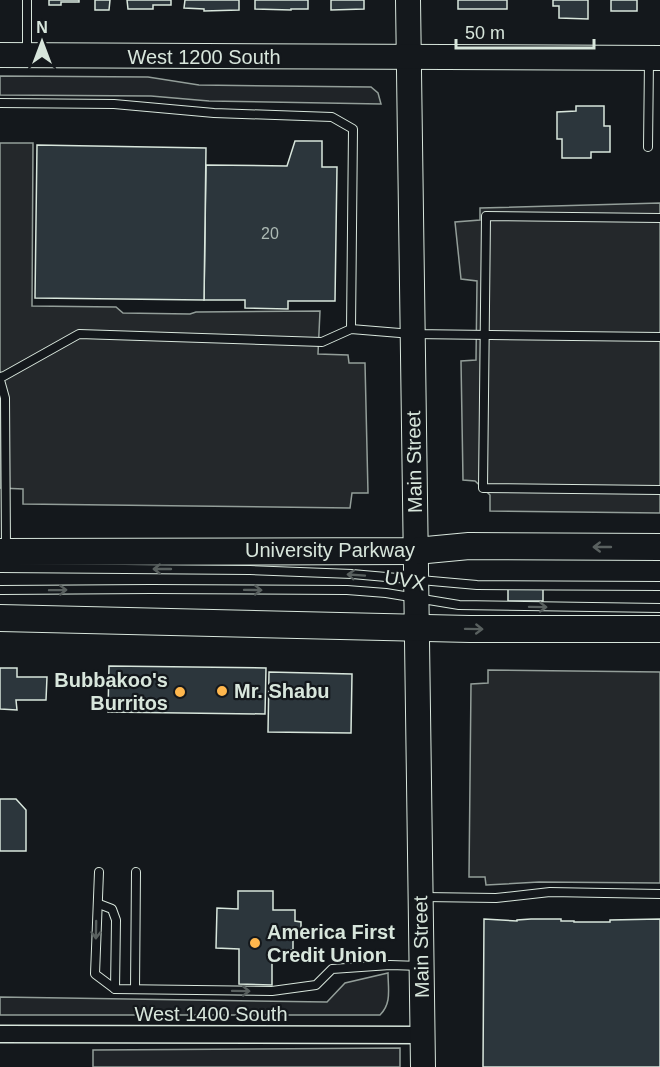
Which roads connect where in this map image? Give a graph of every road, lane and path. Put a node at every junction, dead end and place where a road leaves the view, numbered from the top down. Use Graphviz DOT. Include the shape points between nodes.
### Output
graph roads {
  1 [pos="27,0"];
  2 [pos="408,0"];
  3 [pos="0,55"];
  4 [pos="27,55"];
  5 [pos="409,58"];
  6 [pos="654,58"];
  7 [pos="0,103"];
  8 [pos="648,147"];
  9 [pos="660,218"];
  10 [pos="351,330"];
  11 [pos="412,334"];
  12 [pos="485,335"];
  13 [pos="660,337"];
  14 [pos="0,378"];
  15 [pos="660,490"];
  16 [pos="660,547"];
  17 [pos="416,551"];
  18 [pos="2,557"];
  19 [pos="660,586"];
  20 [pos="0,590"];
  21 [pos="416,590"];
  22 [pos="660,608"];
  23 [pos="0,618"];
  24 [pos="416,626"];
  25 [pos="660,629"];
  26 [pos="99,872"];
  27 [pos="135,872"];
  28 [pos="660,894"];
  29 [pos="420,897"];
  30 [pos="99,904"];
  31 [pos="421,966"];
  32 [pos="115,988"];
  33 [pos="135,989"];
  34 [pos="0,1034"];
  35 [pos="422,1035"];
  36 [pos="423,1067"];
  1 -- 4 [label="lane"];
  2 -- 5 [label="street, Main Street"];
  3 -- 4 [label="street, West 1200 South"];
  4 -- 5 [label="street, West 1200 South"];
  5 -- 6 [label="street, West 1200 South"];
  5 -- 11 [label="street, Main Street"];
  6 -- 8 [label="lane"];
  7 -- 10 [label="lane" via="114,104 214,113 332,117 353,129"];
  9 -- 12 [label="lane" via="486,216"];
  10 -- 11 [label="lane"];
  10 -- 14 [label="lane" via="322,342 79,334"];
  11 -- 12 [label="lane"];
  11 -- 17 [label="street, Main Street"];
  12 -- 13 [label="lane"];
  12 -- 15 [label="lane" via="483,488"];
  14 -- 18 [label="lane" via="5,398"];
  16 -- 17 [label="main road, University Parkway, one-way" via="469,546"];
  17 -- 18 [label="main road, University Parkway"];
  17 -- 21 [label="street, Main Street"];
  21 -- 18 [label="lane, UVX, one-way" via="352,574"];
  19 -- 21 [label="lane, UVX" via="477,585"];
  20 -- 21 [label="lane, UVX, one-way"];
  21 -- 22 [label="lane, UVX, one-way" via="459,605"];
  21 -- 24 [label="street, Main Street"];
  23 -- 24 [label="main road"];
  24 -- 25 [label="main road, one-way"];
  24 -- 29 [label="street, Main Street"];
  26 -- 30 [label="lane"];
  27 -- 33 [label="lane"];
  28 -- 29 [label="lane" via="550,892 496,898"];
  29 -- 31 [label="street, Main Street"];
  30 -- 32 [label="lane" via="112,909 116,920"];
  30 -- 32 [label="lane, one-way" via="95,974"];
  33 -- 31 [label="lane, one-way" via="272,991 316,985 332,969"];
  31 -- 35 [label="street, Main Street"];
  32 -- 33 [label="lane"];
  34 -- 35 [label="street, West 1400 South"];
  35 -- 36 [label="street, Main Street"];
}
